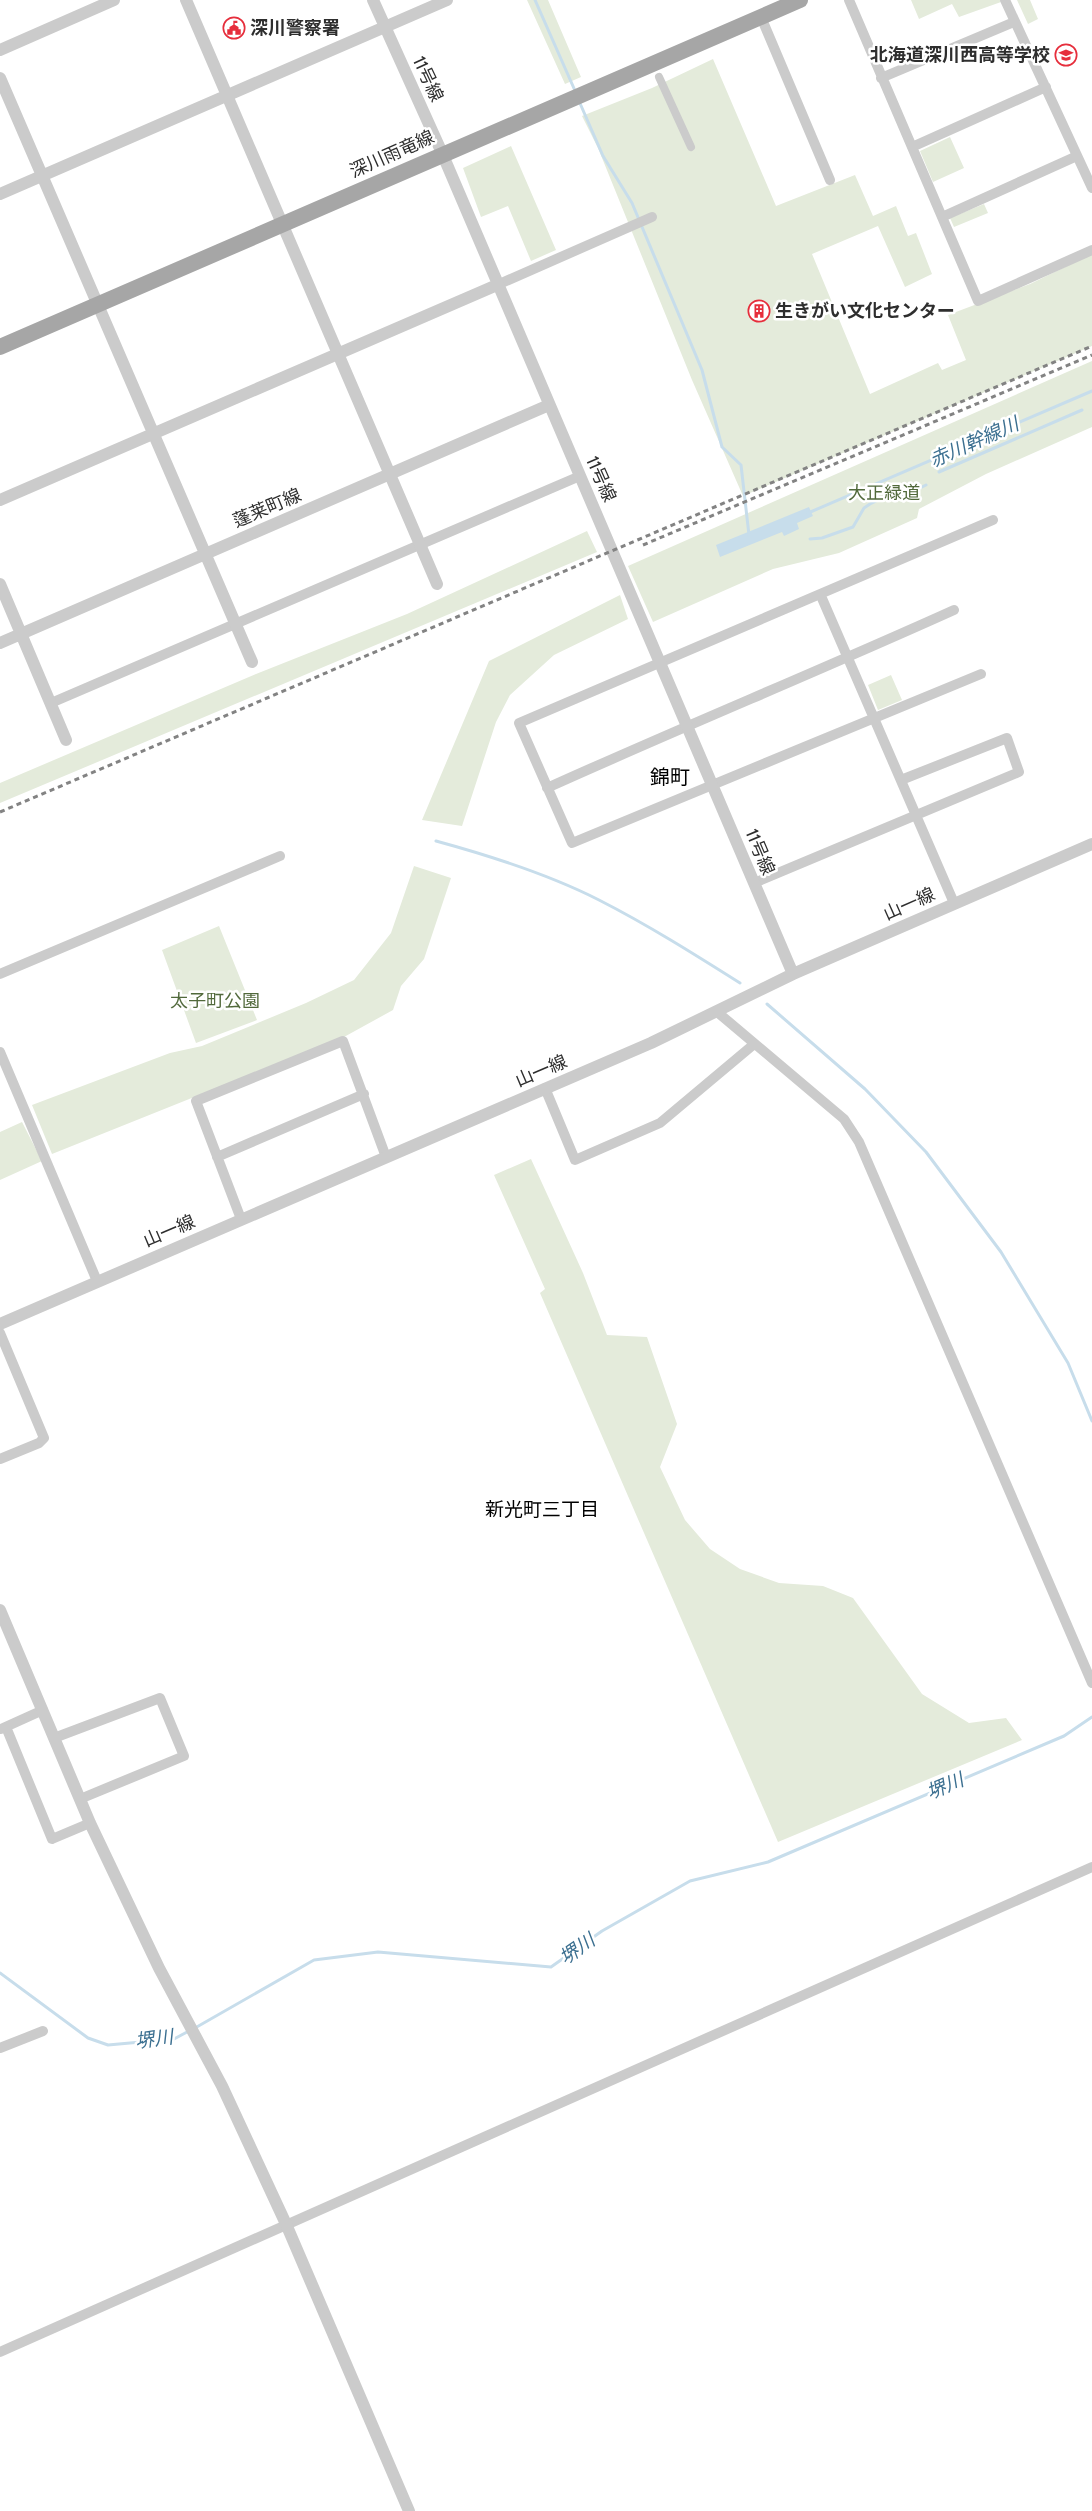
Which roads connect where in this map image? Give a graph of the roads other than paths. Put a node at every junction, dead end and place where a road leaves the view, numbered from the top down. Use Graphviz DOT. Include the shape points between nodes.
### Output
graph roads {
  1 [pos="114,0"];
  2 [pos="186,0"];
  3 [pos="373,0"];
  4 [pos="447,0"];
  5 [pos="800,0"];
  6 [pos="849,0"];
  7 [pos="1005,0"];
  8 [pos="761,17"];
  9 [pos="1014,22"];
  10 [pos="385,27"];
  11 [pos="0,50"];
  12 [pos="659,77"];
  13 [pos="0,78"];
  14 [pos="881,78"];
  15 [pos="1046,87"];
  16 [pos="226,96"];
  17 [pos="912,147"];
  18 [pos="691,148"];
  19 [pos="442,153"];
  20 [pos="1077,156"];
  21 [pos="42,175"];
  22 [pos="830,180"];
  23 [pos="1092,188"];
  24 [pos="0,194"];
  25 [pos="652,217"];
  26 [pos="942,217"];
  27 [pos="283,224"];
  28 [pos="1092,250"];
  29 [pos="497,284"];
  30 [pos="98,304"];
  31 [pos="0,347"];
  32 [pos="337,354"];
  33 [pos="549,405"];
  34 [pos="153,432"];
  35 [pos="389,474"];
  36 [pos="580,476"];
  37 [pos="0,500"];
  38 [pos="993,520"];
  39 [pos="420,544"];
  40 [pos="204,554"];
  41 [pos="0,584"];
  42 [pos="437,584"];
  43 [pos="821,596"];
  44 [pos="954,610"];
  45 [pos="236,625"];
  46 [pos="21,634"];
  47 [pos="0,644"];
  48 [pos="849,657"];
  49 [pos="252,662"];
  50 [pos="660,663"];
  51 [pos="981,674"];
  52 [pos="51,703"];
  53 [pos="874,718"];
  54 [pos="687,725"];
  55 [pos="66,740"];
  56 [pos="901,780"];
  57 [pos="712,785"];
  58 [pos="547,788"];
  59 [pos="915,814"];
  60 [pos="1092,844"];
  61 [pos="280,856"];
  62 [pos="754,884"];
  63 [pos="954,903"];
  64 [pos="0,974"];
  65 [pos="793,974"];
  66 [pos="716,1011"];
  67 [pos="753,1045"];
  68 [pos="0,1052"];
  69 [pos="545,1088"];
  70 [pos="364,1094"];
  71 [pos="217,1157"];
  72 [pos="386,1157"];
  73 [pos="241,1219"];
  74 [pos="96,1282"];
  75 [pos="0,1324"];
  76 [pos="0,1333"];
  77 [pos="0,1459"];
  78 [pos="0,1610"];
  79 [pos="3,1627"];
  80 [pos="1092,1684"];
  81 [pos="43,1710"];
  82 [pos="3,1728"];
  83 [pos="54,1738"];
  84 [pos="80,1798"];
  85 [pos="90,1823"];
  86 [pos="1092,1867"];
  87 [pos="43,2031"];
  88 [pos="0,2048"];
  89 [pos="286,2224"];
  90 [pos="0,2352"];
  91 [pos="410,2511"];
  1 -- 11 [label="street"];
  2 -- 16 [label="street"];
  3 -- 10 [label="street, 11号線"];
  4 -- 10 [label="street"];
  5 -- 8 [label="main road, 深川雨竜線"];
  6 -- 14 [label="street"];
  7 -- 9 [label="street"];
  8 -- 19 [label="main road, 深川雨竜線"];
  8 -- 22 [label="street"];
  9 -- 14 [label="street"];
  9 -- 15 [label="street"];
  10 -- 16 [label="street"];
  10 -- 19 [label="street, 11号線"];
  12 -- 18 [label="street"];
  13 -- 21 [label="street"];
  14 -- 17 [label="street"];
  15 -- 17 [label="street"];
  15 -- 20 [label="street"];
  16 -- 21 [label="street"];
  16 -- 27 [label="street"];
  17 -- 26 [label="street"];
  19 -- 27 [label="main road, 深川雨竜線"];
  19 -- 29 [label="street, 11号線"];
  20 -- 23 [label="street"];
  20 -- 26 [label="street"];
  21 -- 24 [label="street"];
  21 -- 30 [label="street"];
  25 -- 29 [label="street"];
  26 -- 28 [label="street" via="978,301"];
  27 -- 30 [label="main road, 深川雨竜線"];
  27 -- 32 [label="street"];
  29 -- 32 [label="street"];
  29 -- 33 [label="street, 11号線"];
  30 -- 31 [label="main road, 深川雨竜線"];
  30 -- 34 [label="street"];
  32 -- 34 [label="street"];
  32 -- 35 [label="street"];
  33 -- 35 [label="street, 蓬莱町線"];
  33 -- 36 [label="street, 11号線"];
  34 -- 37 [label="street"];
  34 -- 40 [label="street"];
  35 -- 39 [label="street"];
  35 -- 40 [label="street, 蓬莱町線"];
  36 -- 39 [label="street"];
  36 -- 50 [label="street, 11号線"];
  38 -- 43 [label="street"];
  39 -- 42 [label="street"];
  39 -- 45 [label="street"];
  40 -- 45 [label="street"];
  40 -- 46 [label="street, 蓬莱町線"];
  41 -- 46 [label="street"];
  43 -- 48 [label="street"];
  43 -- 50 [label="street"];
  44 -- 48 [label="street"];
  45 -- 49 [label="street"];
  45 -- 52 [label="street"];
  46 -- 47 [label="street, 蓬莱町線"];
  46 -- 52 [label="street"];
  48 -- 53 [label="street"];
  48 -- 54 [label="street"];
  50 -- 54 [label="street, 11号線"];
  50 -- 58 [label="street" via="519,723"];
  51 -- 53 [label="street"];
  52 -- 55 [label="street"];
  53 -- 56 [label="street"];
  53 -- 57 [label="street"];
  54 -- 57 [label="street, 11号線"];
  54 -- 58 [label="street"];
  56 -- 59 [label="street"];
  56 -- 59 [label="street" via="1008,738 1019,772"];
  57 -- 58 [label="street" via="572,843"];
  57 -- 62 [label="street, 11号線"];
  59 -- 62 [label="street"];
  59 -- 63 [label="street"];
  60 -- 63 [label="street, 山一線"];
  61 -- 64 [label="street"];
  62 -- 65 [label="street, 11号線"];
  63 -- 65 [label="street, 山一線"];
  65 -- 66 [label="street, 山一線"];
  66 -- 67 [label="street"];
  66 -- 69 [label="street, 山一線"];
  67 -- 69 [label="street" via="660,1123 575,1160"];
  67 -- 80 [label="street" via="844,1119 859,1142"];
  68 -- 74 [label="street"];
  69 -- 72 [label="street, 山一線"];
  70 -- 71 [label="street"];
  70 -- 71 [label="street" via="343,1041 196,1101"];
  70 -- 72 [label="street"];
  71 -- 73 [label="street"];
  72 -- 73 [label="street, 山一線"];
  73 -- 74 [label="street, 山一線"];
  74 -- 75 [label="street, 山一線"];
  76 -- 77 [label="street" via="44,1438"];
  78 -- 79 [label="street"];
  79 -- 81 [label="street"];
  81 -- 82 [label="street"];
  81 -- 83 [label="street"];
  82 -- 85 [label="street" via="52,1839"];
  83 -- 84 [label="street"];
  83 -- 84 [label="street" via="160,1698 184,1756"];
  84 -- 85 [label="street"];
  85 -- 89 [label="street" via="159,1968 222,2086"];
  86 -- 89 [label="street"];
  87 -- 88 [label="street"];
  89 -- 90 [label="street"];
  89 -- 91 [label="street"];
}
